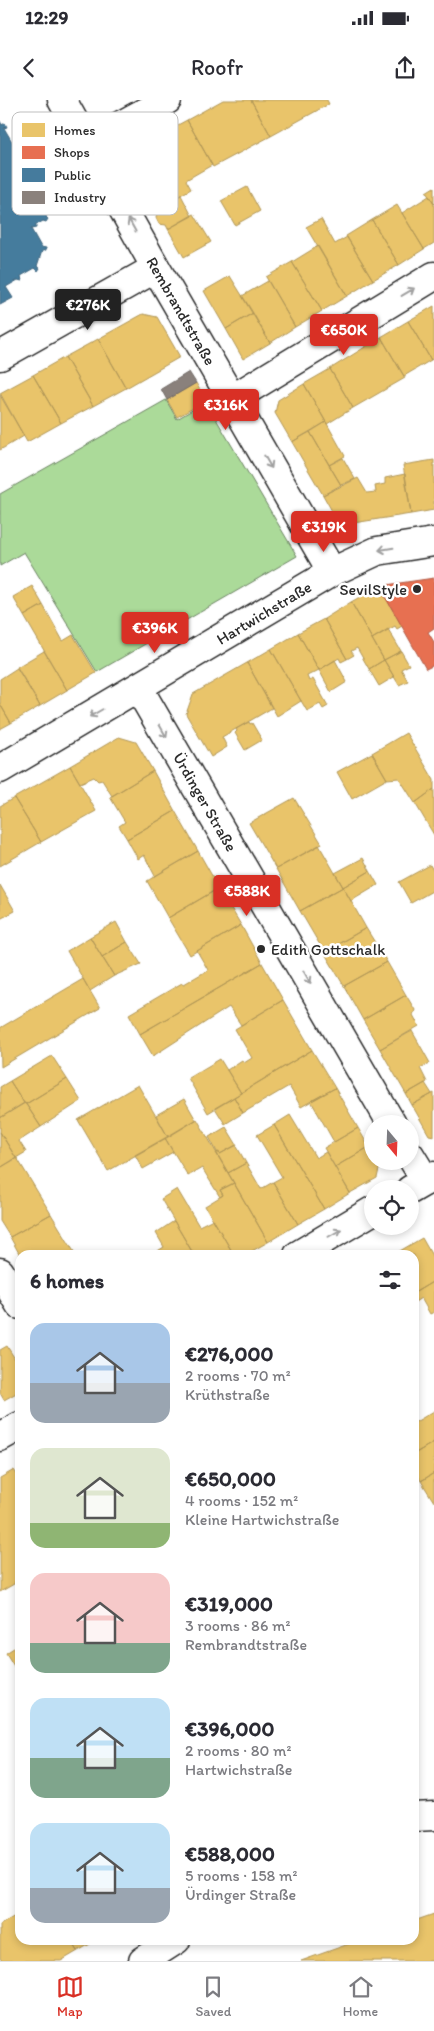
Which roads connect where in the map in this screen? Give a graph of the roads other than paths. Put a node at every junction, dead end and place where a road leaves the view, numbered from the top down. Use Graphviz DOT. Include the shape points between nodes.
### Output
graph roads {
  1 [pos="62,100"];
  2 [pos="167,100"];
  3 [pos="69,112"];
  4 [pos="145,112"];
  5 [pos="127,215"];
  6 [pos="156,268"];
  7 [pos="434,276"];
  8 [pos="0,356"];
  9 [pos="232,400"];
  10 [pos="434,542"];
  11 [pos="332,572"];
  12 [pos="138,688"];
  13 [pos="0,769"];
  14 [pos="387,1115"];
  15 [pos="417,1170"];
  16 [pos="423,1182"];
  17 [pos="364,1216"];
  18 [pos="306,1250"];
  19 [pos="0,1272"];
  20 [pos="15,1297"];
  21 [pos="15,1429"];
  22 [pos="0,1437"];
  23 [pos="434,1816"];
  24 [pos="419,1817"];
  1 -- 3 [label="street, Rembrandtstraße"];
  2 -- 4 [label="street"];
  6 -- 5 [label="street, Rembrandtstraße, one-way"];
  6 -- 8 [label="street"];
  6 -- 9 [label="street, Rembrandtstraße"];
  9 -- 7 [label="street, one-way"];
  9 -- 11 [label="street, Rembrandtstraße, one-way"];
  10 -- 11 [label="street, Hartwichstraße, one-way" via="377,551"];
  11 -- 12 [label="street, Hartwichstraße"];
  12 -- 13 [label="street, Hartwichstraße, one-way"];
  12 -- 14 [label="street, Ürdinger Straße, one-way"];
  15 -- 16 [label="street"];
  18 -- 17 [label="street, one-way"];
  19 -- 20 [label="street"];
  21 -- 22 [label="street"];
  23 -- 24 [label="street"];
}
